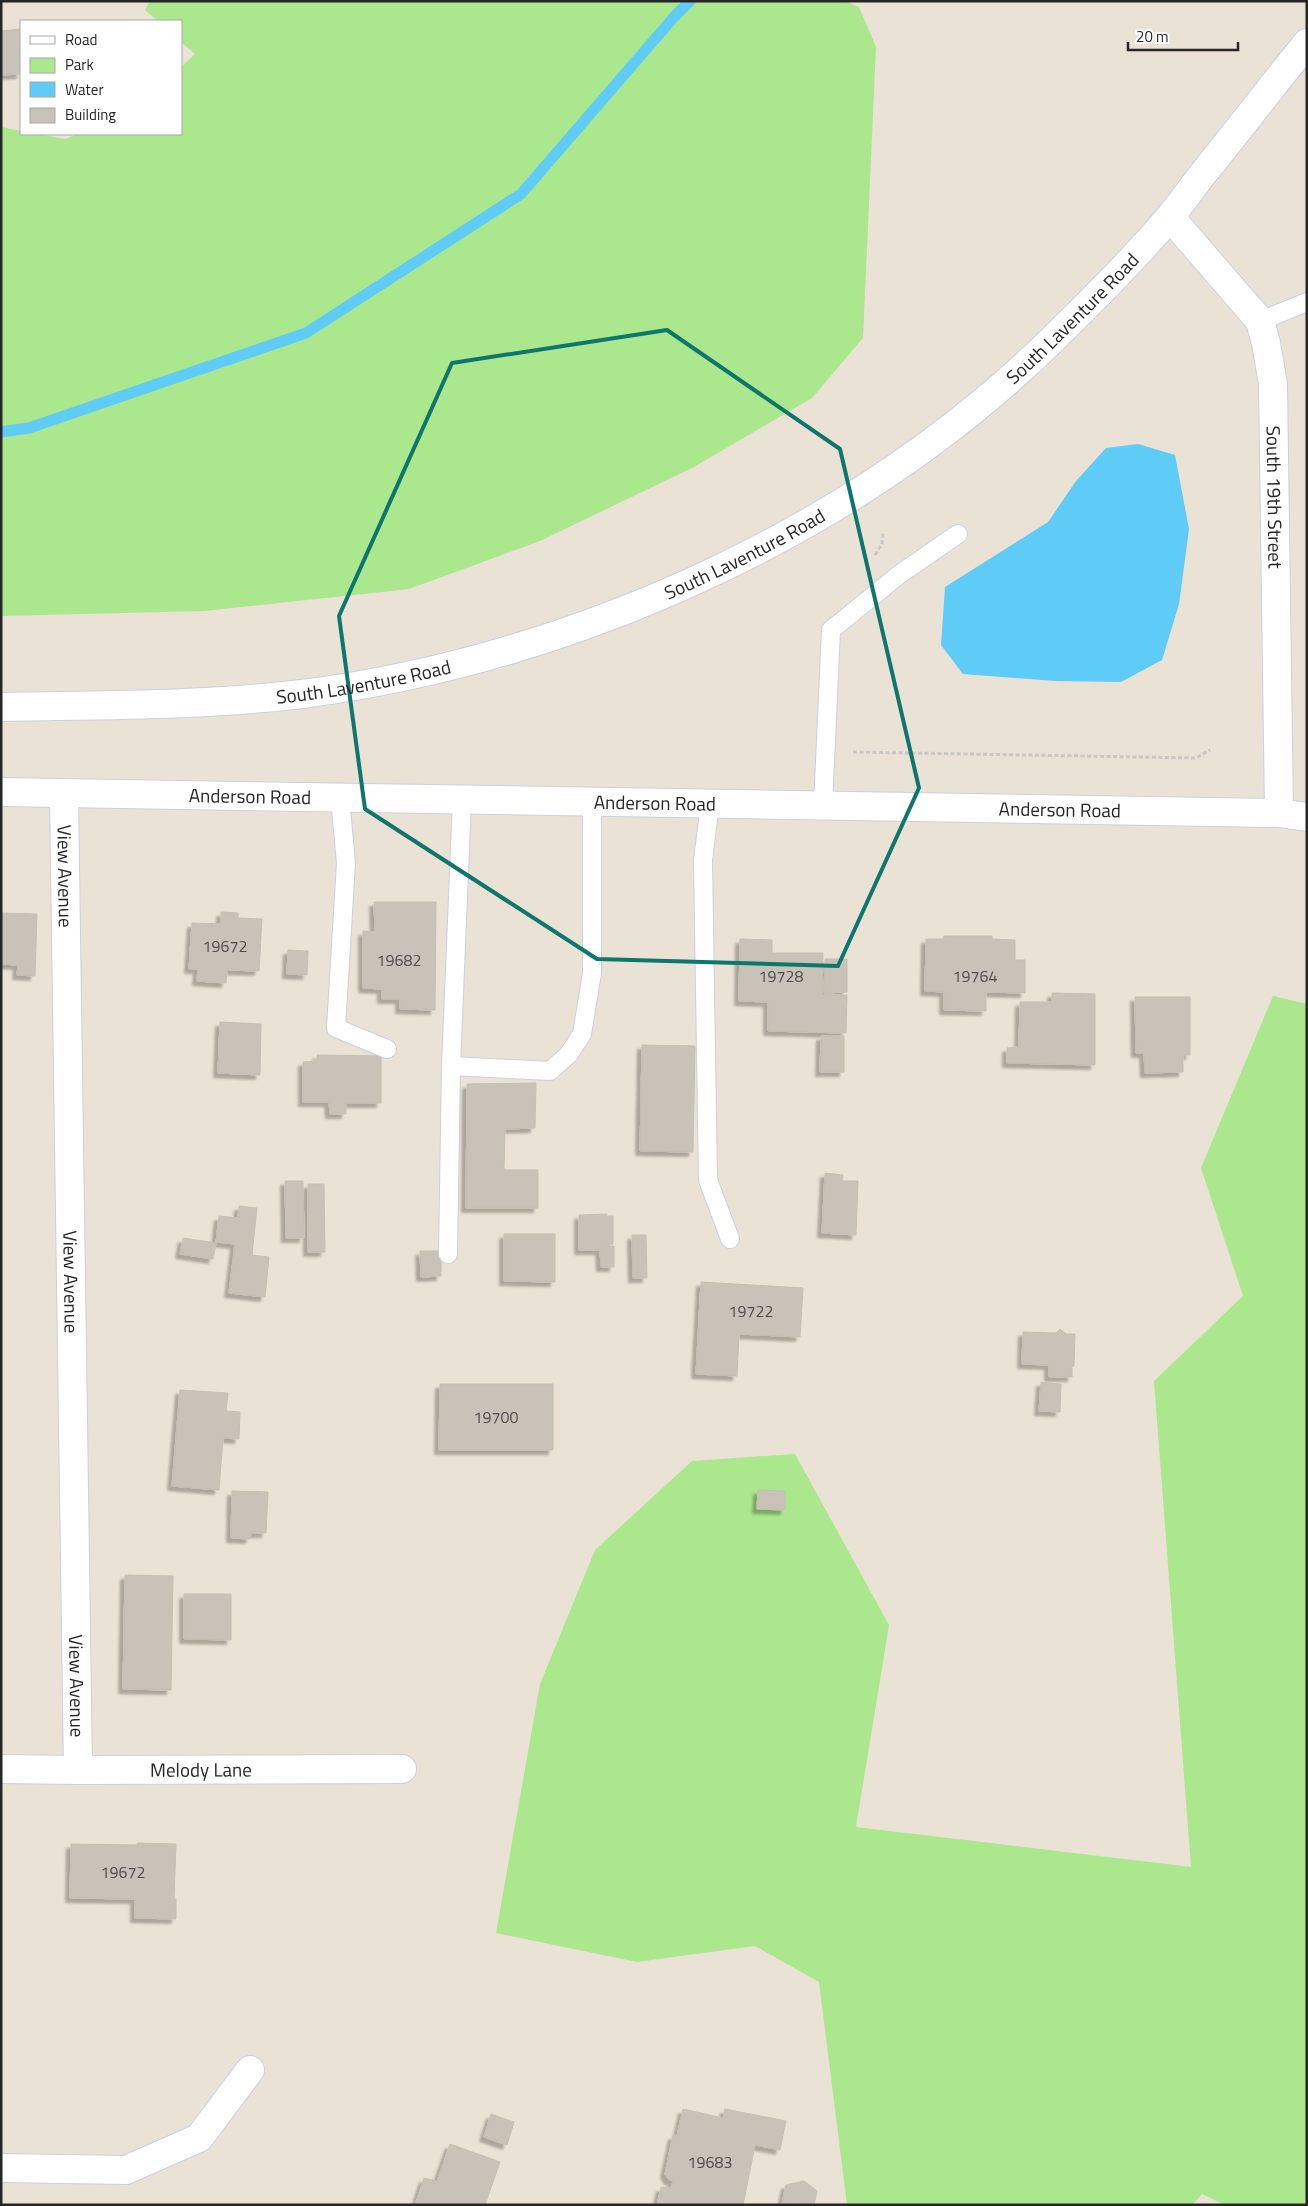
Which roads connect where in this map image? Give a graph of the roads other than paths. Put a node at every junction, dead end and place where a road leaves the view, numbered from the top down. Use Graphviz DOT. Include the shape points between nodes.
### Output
graph roads {
  1 [pos="1307,43"];
  2 [pos="1170,217"];
  3 [pos="1307,302"];
  4 [pos="1260,321"];
  5 [pos="958,534"];
  6 [pos="1,707"];
  7 [pos="1,792"];
  8 [pos="64,794"];
  9 [pos="340,798"];
  10 [pos="462,800"];
  11 [pos="592,802"];
  12 [pos="710,804"];
  13 [pos="823,806"];
  14 [pos="1279,813"];
  15 [pos="1307,817"];
  16 [pos="387,1049"];
  17 [pos="451,1066"];
  18 [pos="730,1239"];
  19 [pos="448,1254"];
  20 [pos="1,1769"];
  21 [pos="402,1769"];
  22 [pos="78,1770"];
  23 [pos="250,2070"];
  24 [pos="1,2168"];
  1 -- 2 [label="street, South Laventure Road"];
  2 -- 4 [label="street, South 19th Street"];
  2 -- 6 [label="street, South Laventure Road" via="1054,338 944,432 841,503 794,530 714,572 649,601 514,649 374,682 231,701"];
  3 -- 4 [label="lane"];
  4 -- 14 [label="street, South 19th Street" via="1272,384"];
  5 -- 13 [label="lane" via="900,574 831,630"];
  7 -- 8 [label="street, Anderson Road"];
  8 -- 9 [label="street, Anderson Road"];
  8 -- 22 [label="street, View Avenue"];
  9 -- 10 [label="street, Anderson Road"];
  9 -- 16 [label="lane" via="346,863 336,1028"];
  10 -- 11 [label="street, Anderson Road"];
  10 -- 17 [label="lane"];
  11 -- 12 [label="street, Anderson Road"];
  11 -- 17 [label="lane" via="592,973 582,1034 569,1054 550,1071"];
  12 -- 13 [label="street, Anderson Road"];
  12 -- 18 [label="lane" via="703,860 708,1180"];
  13 -- 14 [label="street, Anderson Road"];
  14 -- 15 [label="street, Anderson Road"];
  17 -- 19 [label="lane"];
  20 -- 22 [label="street, Melody Lane"];
  21 -- 22 [label="street, Melody Lane"];
  23 -- 24 [label="street" via="199,2138 126,2170"];
}
